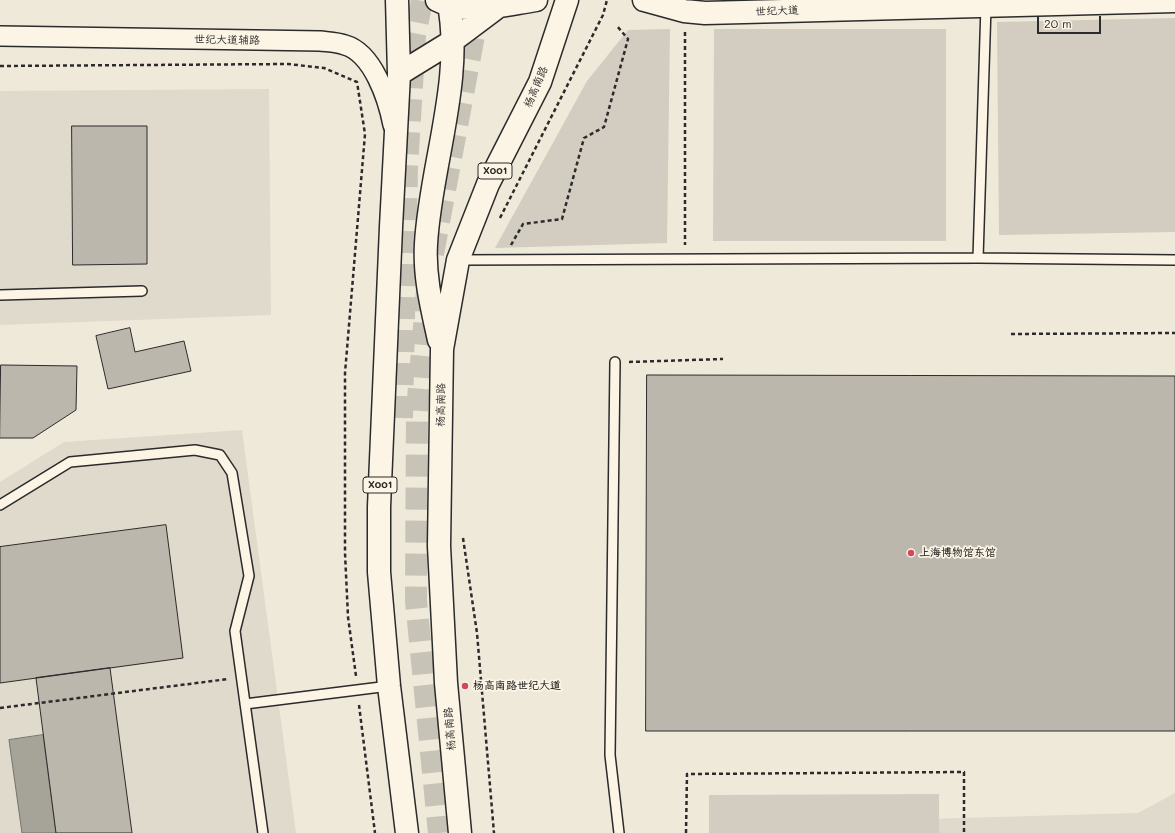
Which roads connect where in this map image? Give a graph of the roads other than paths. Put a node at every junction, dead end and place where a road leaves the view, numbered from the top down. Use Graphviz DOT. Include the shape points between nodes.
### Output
graph roads {
  1 [pos="397,0"];
  2 [pos="536,0"];
  3 [pos="567,0"];
  4 [pos="644,0"];
  5 [pos="1175,1"];
  6 [pos="444,2"];
  7 [pos="504,3"];
  8 [pos="986,5"];
  9 [pos="0,36"];
  10 [pos="451,42"];
  11 [pos="399,74"];
  12 [pos="396,137"];
  13 [pos="978,258"];
  14 [pos="458,260"];
  15 [pos="1175,260"];
  16 [pos="142,291"];
  17 [pos="0,295"];
  18 [pos="442,349"];
  19 [pos="614,362"];
  20 [pos="0,505"];
  21 [pos="389,686"];
  22 [pos="245,704"];
  23 [pos="263,833"];
  24 [pos="407,833"];
  25 [pos="460,833"];
  26 [pos="619,833"];
  1 -- 11 [label="main road, X001"];
  2 -- 7 [label="main road"];
  3 -- 14 [label="main road, 杨高南路 / X001" via="540,82 488,184"];
  4 -- 8 [label="main road, 世纪大道" via="684,11 705,13"];
  5 -- 8 [label="main road, 世纪大道"];
  6 -- 7 [label="main road" via="473,9"];
  6 -- 10 [label="main road"];
  7 -- 10 [label="main road"];
  8 -- 13 [label="lane"];
  9 -- 12 [label="street, 世纪大道辅路" via="320,41 346,45 362,55 372,66 391,112"];
  10 -- 11 [label="main road"];
  10 -- 18 [label="main road" via="450,78 426,243 426,275"];
  11 -- 12 [label="main road, X001"];
  12 -- 21 [label="main road, X001" via="379,507 379,572"];
  13 -- 14 [label="lane"];
  13 -- 15 [label="lane"];
  14 -- 18 [label="main road, 杨高南路 / X001"];
  16 -- 17 [label="lane"];
  18 -- 25 [label="main road, 杨高南路 / X001" via="438,546 446,683"];
  19 -- 26 [label="lane" via="610,755"];
  20 -- 22 [label="lane" via="70,462 195,450 220,455 232,474 249,576 235,630"];
  21 -- 22 [label="lane"];
  21 -- 24 [label="main road, X001"];
  22 -- 23 [label="lane"];
}
